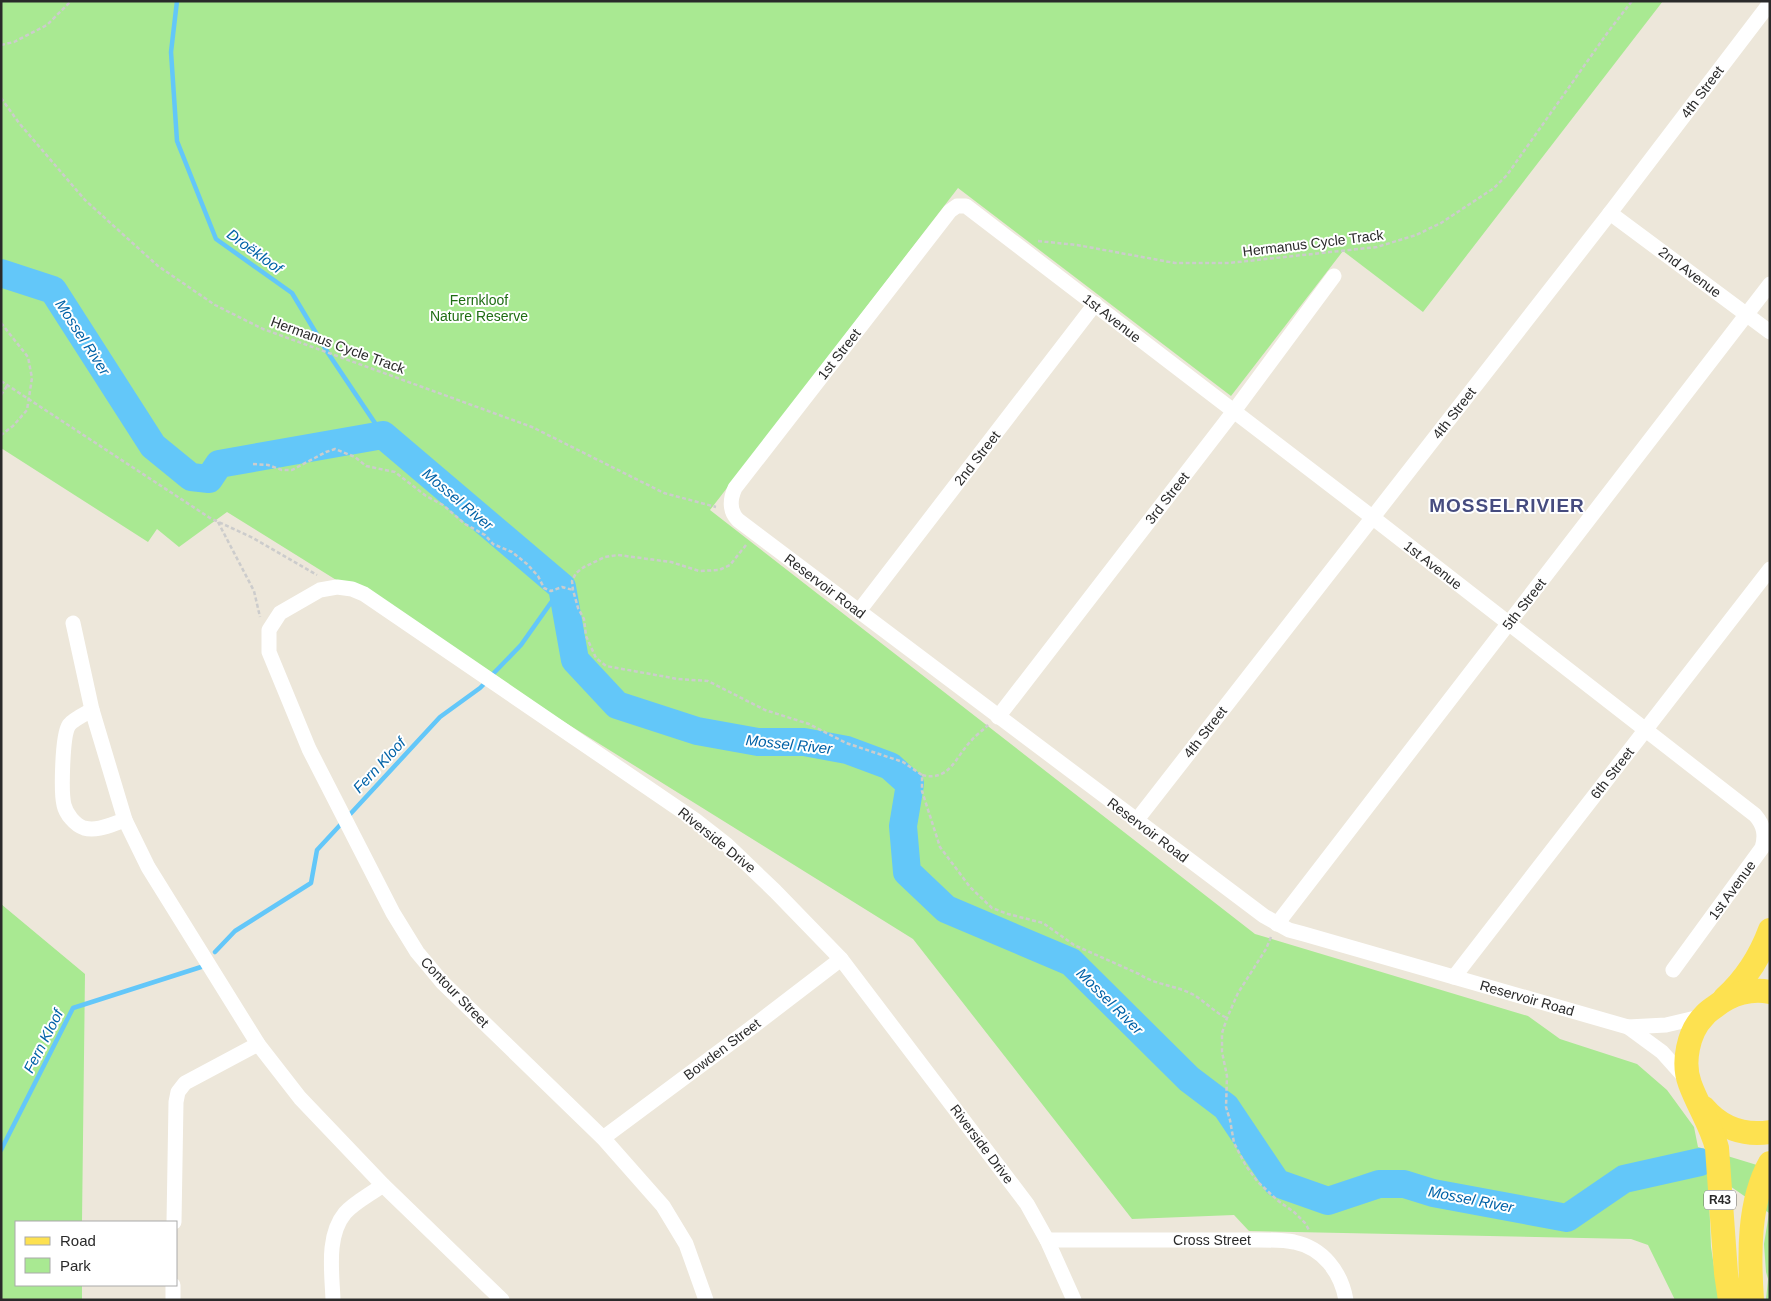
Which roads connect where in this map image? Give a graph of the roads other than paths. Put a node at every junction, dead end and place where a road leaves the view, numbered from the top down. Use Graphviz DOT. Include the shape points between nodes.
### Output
graph roads {
  1 [pos="1770,3"];
  2 [pos="961,205"];
  3 [pos="1610,212"];
  4 [pos="1334,276"];
  5 [pos="1770,284"];
  6 [pos="1095,304"];
  7 [pos="1746,315"];
  8 [pos="1770,332"];
  9 [pos="1234,411"];
  10 [pos="732,511"];
  11 [pos="1372,517"];
  12 [pos="1770,569"];
  13 [pos="859,611"];
  14 [pos="280,613"];
  15 [pos="73,622"];
  16 [pos="1509,624"];
  17 [pos="92,710"];
  18 [pos="998,717"];
  19 [pos="1645,730"];
  20 [pos="125,820"];
  21 [pos="1136,821"];
  22 [pos="1277,924"];
  23 [pos="1770,930"];
  24 [pos="841,959"];
  25 [pos="1673,970"];
  26 [pos="1454,977"];
  27 [pos="1770,992"];
  28 [pos="1724,1000"];
  29 [pos="1704,1016"];
  30 [pos="1628,1027"];
  31 [pos="258,1044"];
  32 [pos="1694,1093"];
  33 [pos="1770,1132"];
  34 [pos="603,1138"];
  35 [pos="1770,1163"];
  36 [pos="383,1185"];
  37 [pos="174,1221"];
  38 [pos="1047,1240"];
  39 [pos="173,1286"];
  40 [pos="173,1300"];
  41 [pos="333,1300"];
  42 [pos="502,1300"];
  43 [pos="706,1300"];
  44 [pos="1074,1300"];
  45 [pos="1346,1300"];
  46 [pos="1730,1300"];
  47 [pos="1752,1300"];
  1 -- 3 [label="street, 4th Street"];
  2 -- 6 [label="street, 1st Avenue" via="971,209"];
  2 -- 10 [label="street, 1st Street" via="950,211 735,488"];
  3 -- 7 [label="street, 2nd Avenue"];
  3 -- 11 [label="street, 4th Street"];
  4 -- 9 [label="street, 3rd Street"];
  5 -- 7 [label="street, 5th Street"];
  6 -- 9 [label="street, 1st Avenue"];
  6 -- 13 [label="street, 2nd Street"];
  7 -- 8 [label="street, 2nd Avenue"];
  7 -- 16 [label="street, 5th Street"];
  9 -- 11 [label="street, 1st Avenue"];
  9 -- 18 [label="street, 3rd Street"];
  10 -- 13 [label="street, Reservoir Road" via="738,520"];
  11 -- 16 [label="street, 1st Avenue"];
  11 -- 21 [label="street, 4th Street"];
  12 -- 19 [label="street, 6th Street"];
  13 -- 18 [label="street, Reservoir Road"];
  14 -- 24 [label="street, Riverside Drive" via="320,590 352,589 364,594 695,820 727,845"];
  14 -- 34 [label="street, Contour Street" via="269,630 269,652 309,749 392,913 416,952 442,982"];
  15 -- 17 [label="street"];
  16 -- 19 [label="street, 1st Avenue"];
  16 -- 22 [label="street, 5th Street"];
  17 -- 20 [label="street"];
  17 -- 20 [label="street" via="70,724 65,733 64,805 70,817 83,828 96,829"];
  18 -- 21 [label="street, Reservoir Road"];
  19 -- 25 [label="street, 1st Avenue" via="1755,814 1764,837 1759,854"];
  19 -- 26 [label="street, 6th Street"];
  20 -- 31 [label="street" via="148,867"];
  21 -- 22 [label="street, Reservoir Road"];
  22 -- 26 [label="street, Reservoir Road"];
  23 -- 28 [label="main road, R43" via="1752,969"];
  24 -- 34 [label="street, Bowden Street"];
  24 -- 38 [label="street, Riverside Drive" via="1028,1204"];
  26 -- 30 [label="street, Reservoir Road"];
  27 -- 28 [label="main road, R43" via="1752,991"];
  28 -- 29 [label="main road, R43"];
  29 -- 30 [label="street, Reservoir Road" via="1666,1025"];
  29 -- 32 [label="main road, R43" via="1688,1048 1687,1066"];
  30 -- 32 [label="street, Reservoir Road" via="1662,1052"];
  31 -- 36 [label="street" via="300,1098"];
  31 -- 37 [label="street" via="185,1083 178,1092"];
  32 -- 33 [label="main road" via="1710,1115 1722,1124 1752,1134"];
  32 -- 46 [label="main road, R43" via="1717,1148"];
  34 -- 43 [label="street, Contour Street" via="663,1206 686,1244"];
  35 -- 47 [label="main road, R43" via="1757,1198 1751,1234"];
  36 -- 41 [label="street" via="346,1212 336,1228 332,1246"];
  36 -- 42 [label="street"];
  38 -- 44 [label="street, Riverside Drive"];
  38 -- 45 [label="street, Cross Street" via="1293,1242 1309,1246 1324,1256 1337,1271"];
  39 -- 40 [label="street"];
}
